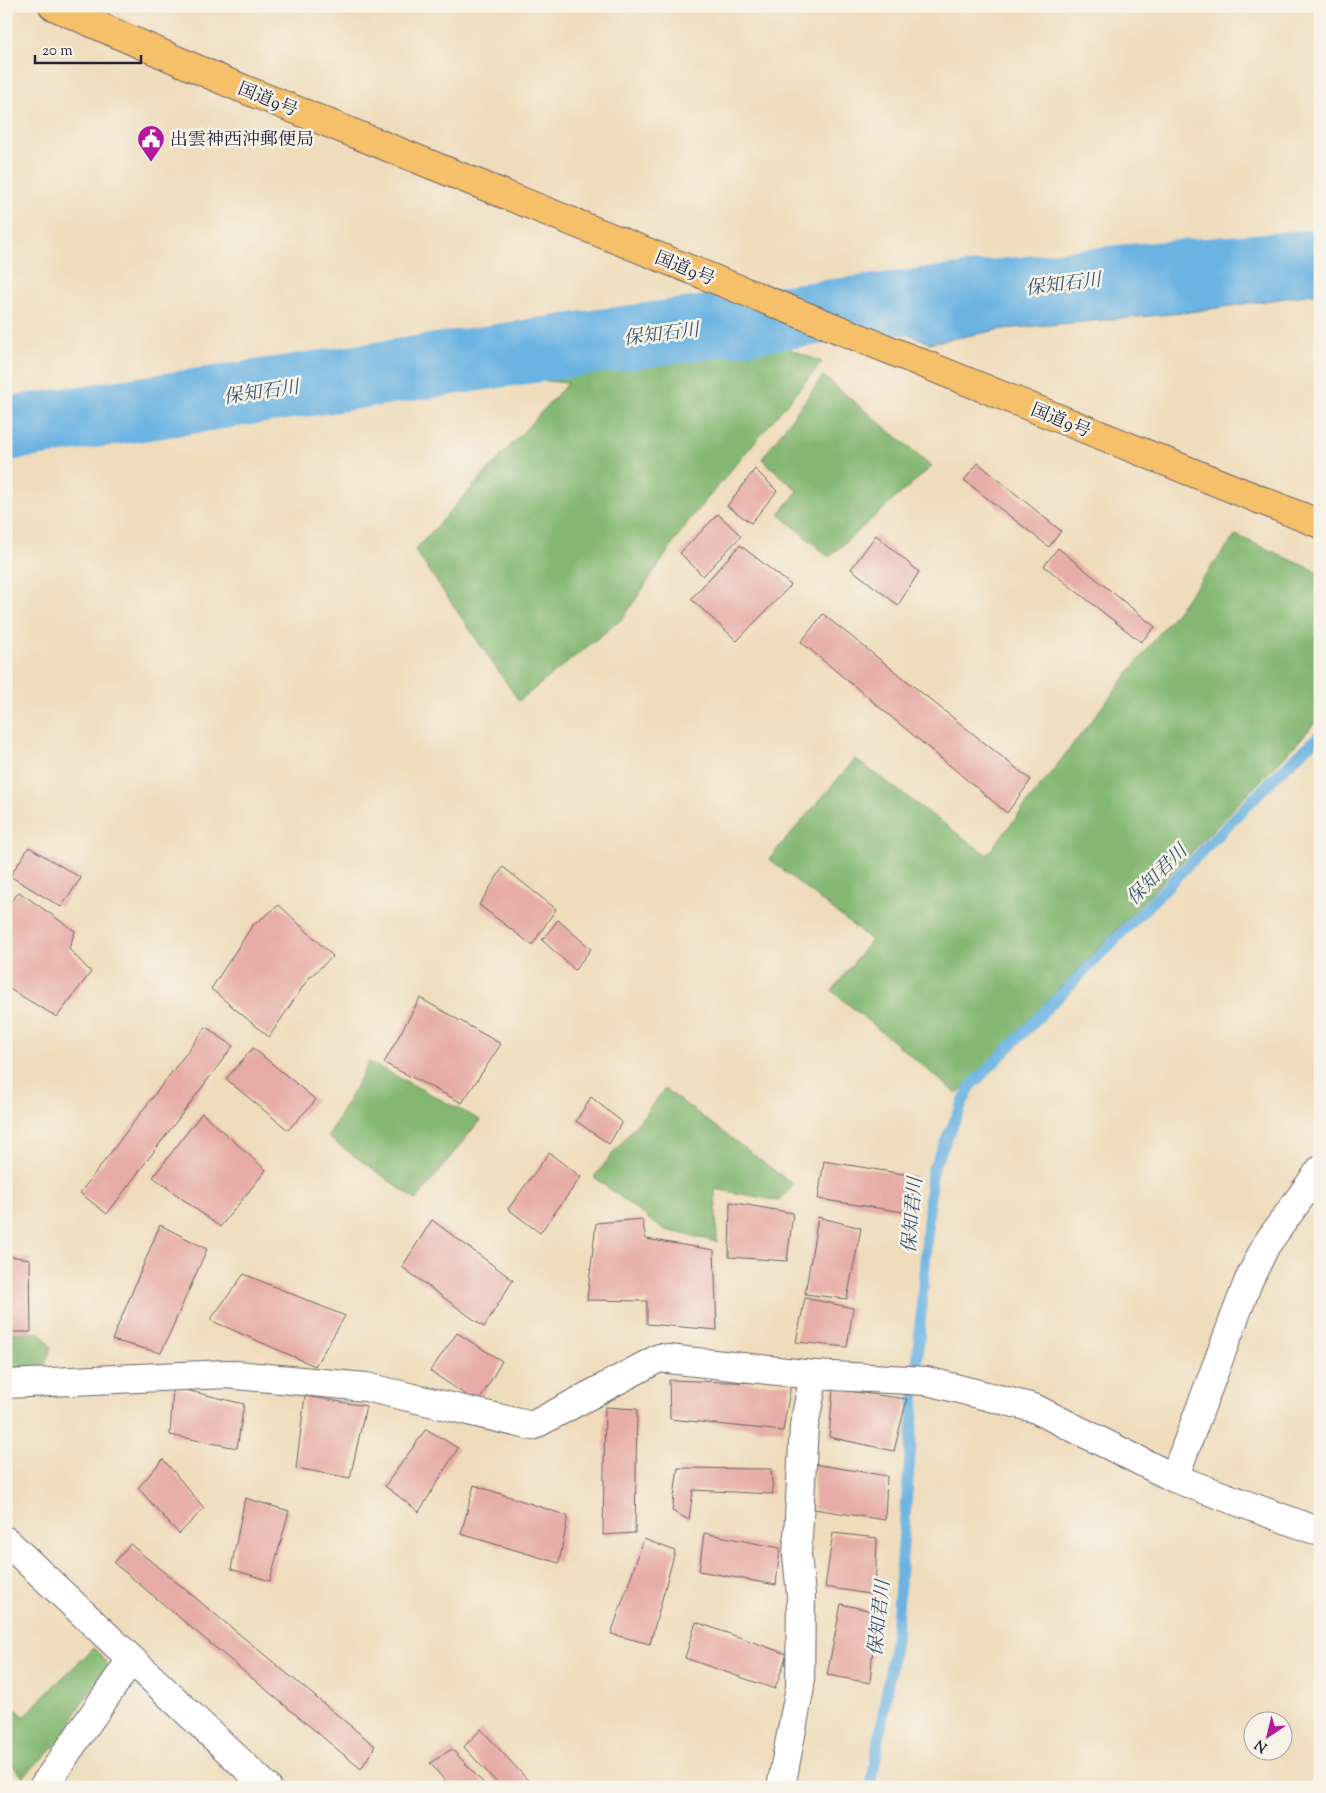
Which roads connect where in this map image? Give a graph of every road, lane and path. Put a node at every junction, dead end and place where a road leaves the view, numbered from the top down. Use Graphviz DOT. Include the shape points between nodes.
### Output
graph roads {
  1 [pos="53,6"];
  2 [pos="1320,524"];
  3 [pos="1320,1170"];
  4 [pos="814,1375"];
  5 [pos="6,1384"];
  6 [pos="1174,1478"];
  7 [pos="1320,1532"];
  8 [pos="6,1541"];
  9 [pos="132,1660"];
  10 [pos="43,1787"];
  11 [pos="267,1787"];
  12 [pos="781,1787"];
  1 -- 2 [label="highway, 国道9号" via="238,87"];
  3 -- 6 [label="street" via="1266,1245 1248,1282"];
  4 -- 5 [label="street" via="659,1358 532,1426 366,1387 226,1374"];
  4 -- 6 [label="street" via="927,1381 1034,1408"];
  4 -- 12 [label="street" via="804,1426 797,1555 801,1595 800,1687"];
  6 -- 7 [label="street"];
  8 -- 9 [label="street"];
  9 -- 10 [label="street"];
  9 -- 11 [label="street"];
}
